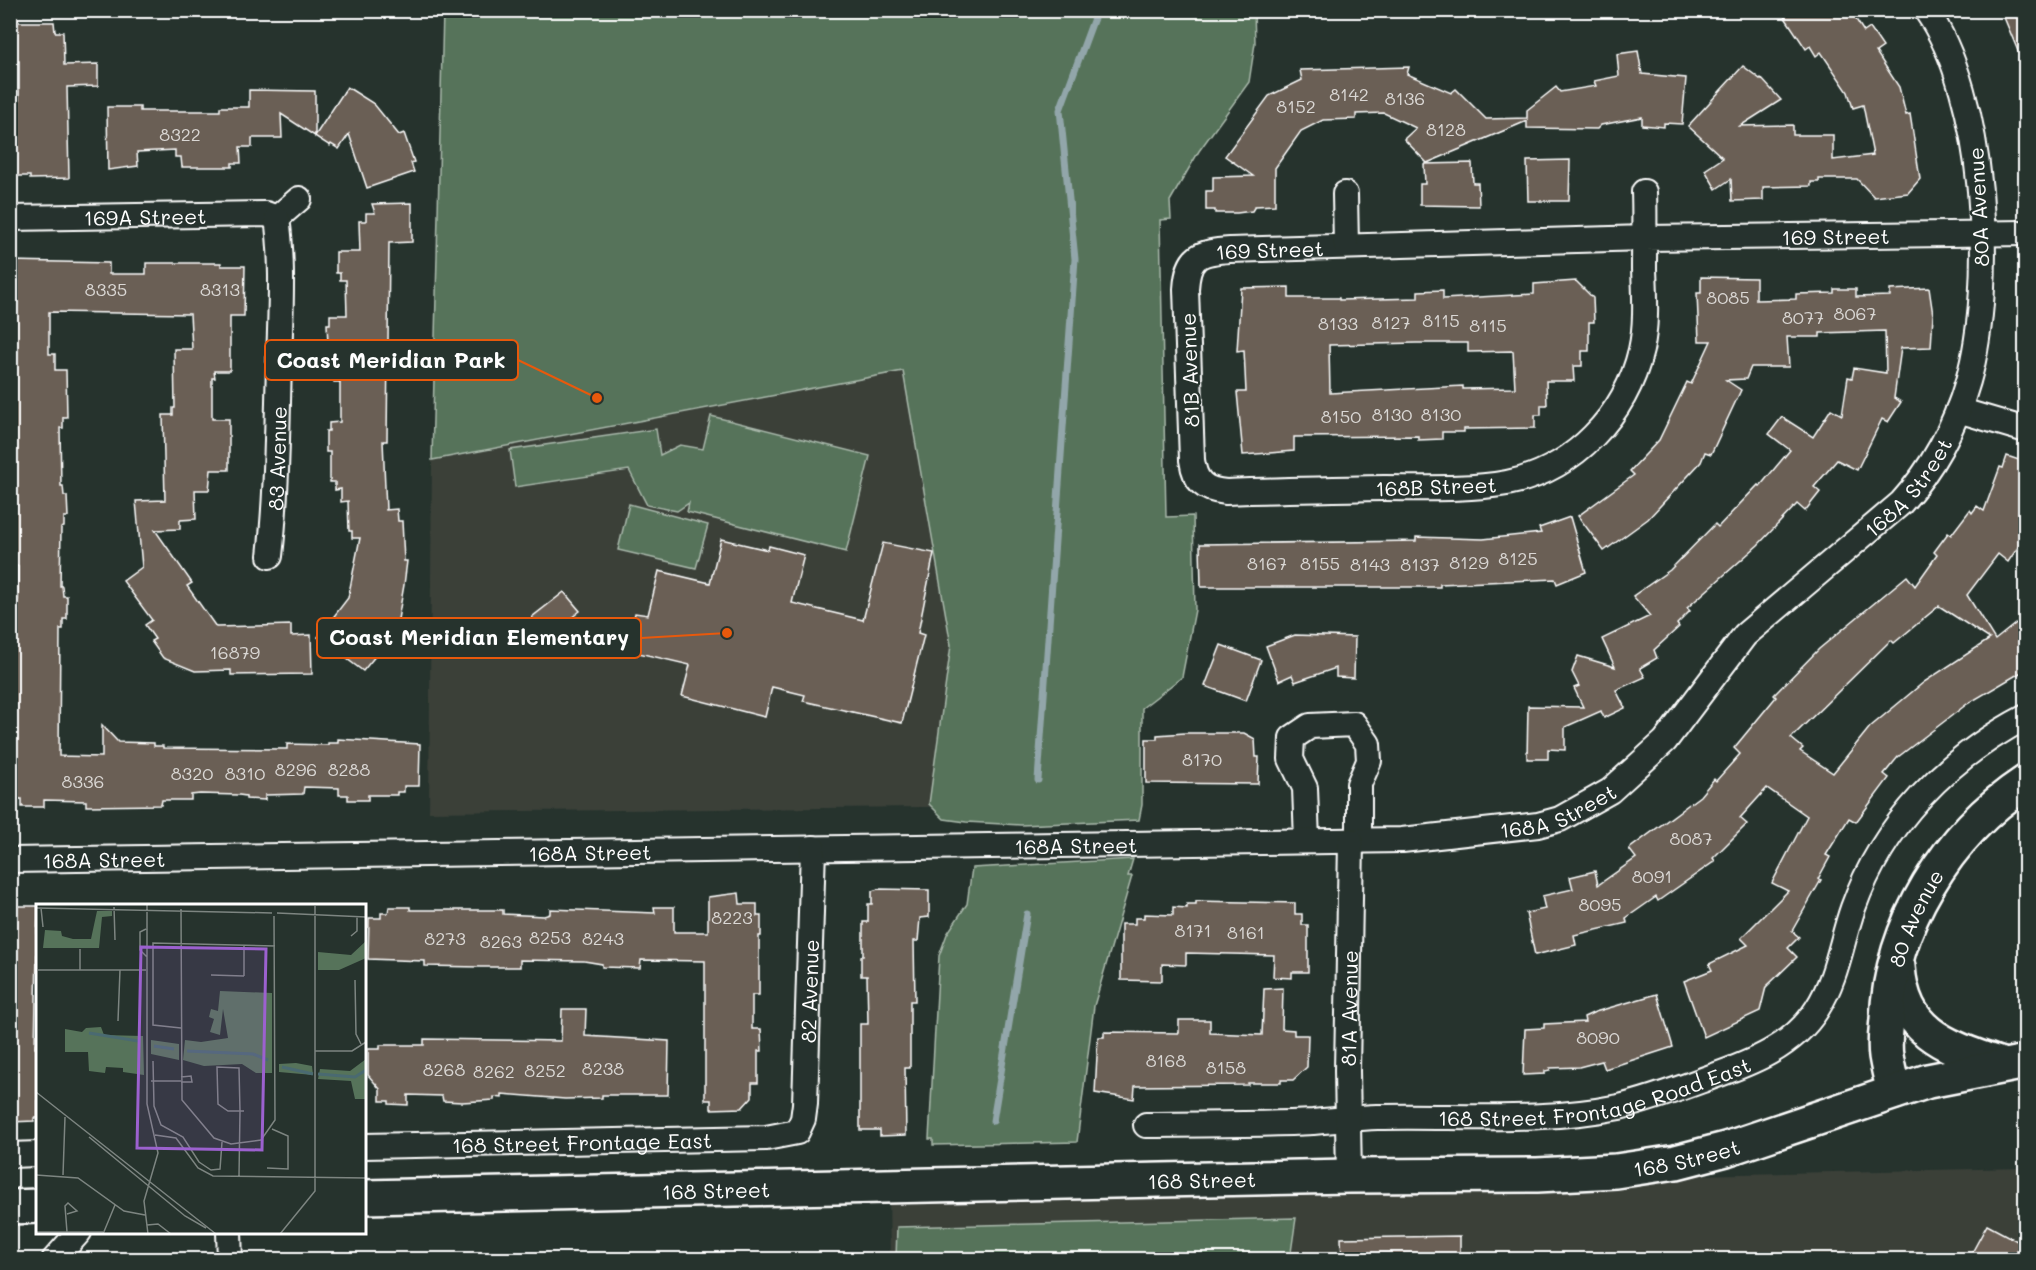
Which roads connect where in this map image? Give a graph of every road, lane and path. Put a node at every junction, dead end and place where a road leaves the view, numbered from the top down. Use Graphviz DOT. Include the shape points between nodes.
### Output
graph roads {
  1 [pos="1926,10"];
  2 [pos="1644,192"];
  3 [pos="1345,194"];
  4 [pos="299,200"];
  5 [pos="10,218"];
  6 [pos="277,218"];
  7 [pos="2025,233"];
  8 [pos="1981,234"];
  9 [pos="1645,238"];
  10 [pos="1346,246"];
  11 [pos="1196,258"];
  12 [pos="1958,410"];
  13 [pos="2025,430"];
  14 [pos="1200,483"];
  15 [pos="270,556"];
  16 [pos="2025,717"];
  17 [pos="2025,782"];
  18 [pos="1307,841"];
  19 [pos="1355,841"];
  20 [pos="813,848"];
  21 [pos="10,860"];
  22 [pos="1898,954"];
  23 [pos="2014,1064"];
  24 [pos="1894,1092"];
  25 [pos="1349,1119"];
  26 [pos="1146,1125"];
  27 [pos="797,1132"];
  28 [pos="366,1146"];
  29 [pos="36,1154"];
  30 [pos="10,1155"];
  31 [pos="1349,1176"];
  32 [pos="366,1197"];
  33 [pos="36,1206"];
  34 [pos="10,1207"];
  35 [pos="78,1234"];
  36 [pos="229,1234"];
  37 [pos="54,1260"];
  38 [pos="230,1260"];
  1 -- 8 [label="street, 80A Avenue" via="1951,55 1969,112"];
  2 -- 9 [label="street"];
  3 -- 10 [label="street, 169 Street"];
  4 -- 6 [label="street"];
  5 -- 6 [label="street, 169A Street" via="266,214"];
  6 -- 15 [label="street, 83 Avenue" via="281,255 276,508"];
  7 -- 8 [label="street, 169 Street"];
  8 -- 9 [label="street, 169 Street"];
  8 -- 12 [label="street, 80A Avenue" via="1977,339"];
  9 -- 10 [label="street, 169 Street"];
  9 -- 14 [label="street, 168B Street" via="1644,327 1630,383 1599,431 1554,465 1517,480 1474,486 1226,492"];
  10 -- 11 [label="street, 169 Street" via="1220,250"];
  11 -- 14 [label="street, 81B Avenue" via="1188,273 1186,289 1192,460"];
  12 -- 13 [label="street"];
  12 -- 19 [label="street, 168A Street" via="1932,463 1905,499 1745,635 1665,741 1620,784 1560,819 1538,825 1402,840"];
  16 -- 25 [label="street, 168 Street Frontage Road East" via="1957,762 1901,820 1857,897 1832,981 1817,1009 1793,1036 1757,1059 1618,1107 1548,1115"];
  17 -- 22 [label="main road, 80 Avenue" via="1983,816 1955,847 1911,916"];
  18 -- 19 [label="street, 168A Street"];
  18 -- 19 [label="street, 81A Avenue" via="1305,788 1291,759 1292,738 1310,726 1354,724 1368,744 1370,761 1359,784"];
  18 -- 20 [label="street, 168A Street"];
  19 -- 25 [label="street, 81A Avenue" via="1347,1071"];
  20 -- 21 [label="street, 168A Street"];
  20 -- 27 [label="street, 82 Avenue" via="805,1104"];
  22 -- 23 [label="main road" via="1899,984 1913,1017 1925,1032 1950,1047"];
  22 -- 24 [label="main road, 80 Avenue" via="1888,997 1885,1054"];
  23 -- 24 [label="main road, 168 Street"];
  24 -- 31 [label="main road, 168 Street" via="1726,1149 1637,1168 1537,1175"];
  25 -- 26 [label="street, 168 Street Frontage Road East"];
  25 -- 31 [label="street, 81A Avenue"];
  27 -- 28 [label="street, 168 Street Frontage East" via="766,1138"];
  29 -- 30 [label="street"];
  31 -- 32 [label="main road, 168 Street"];
  33 -- 34 [label="main road"];
  35 -- 37 [label="street"];
  36 -- 38 [label="street"];
}
